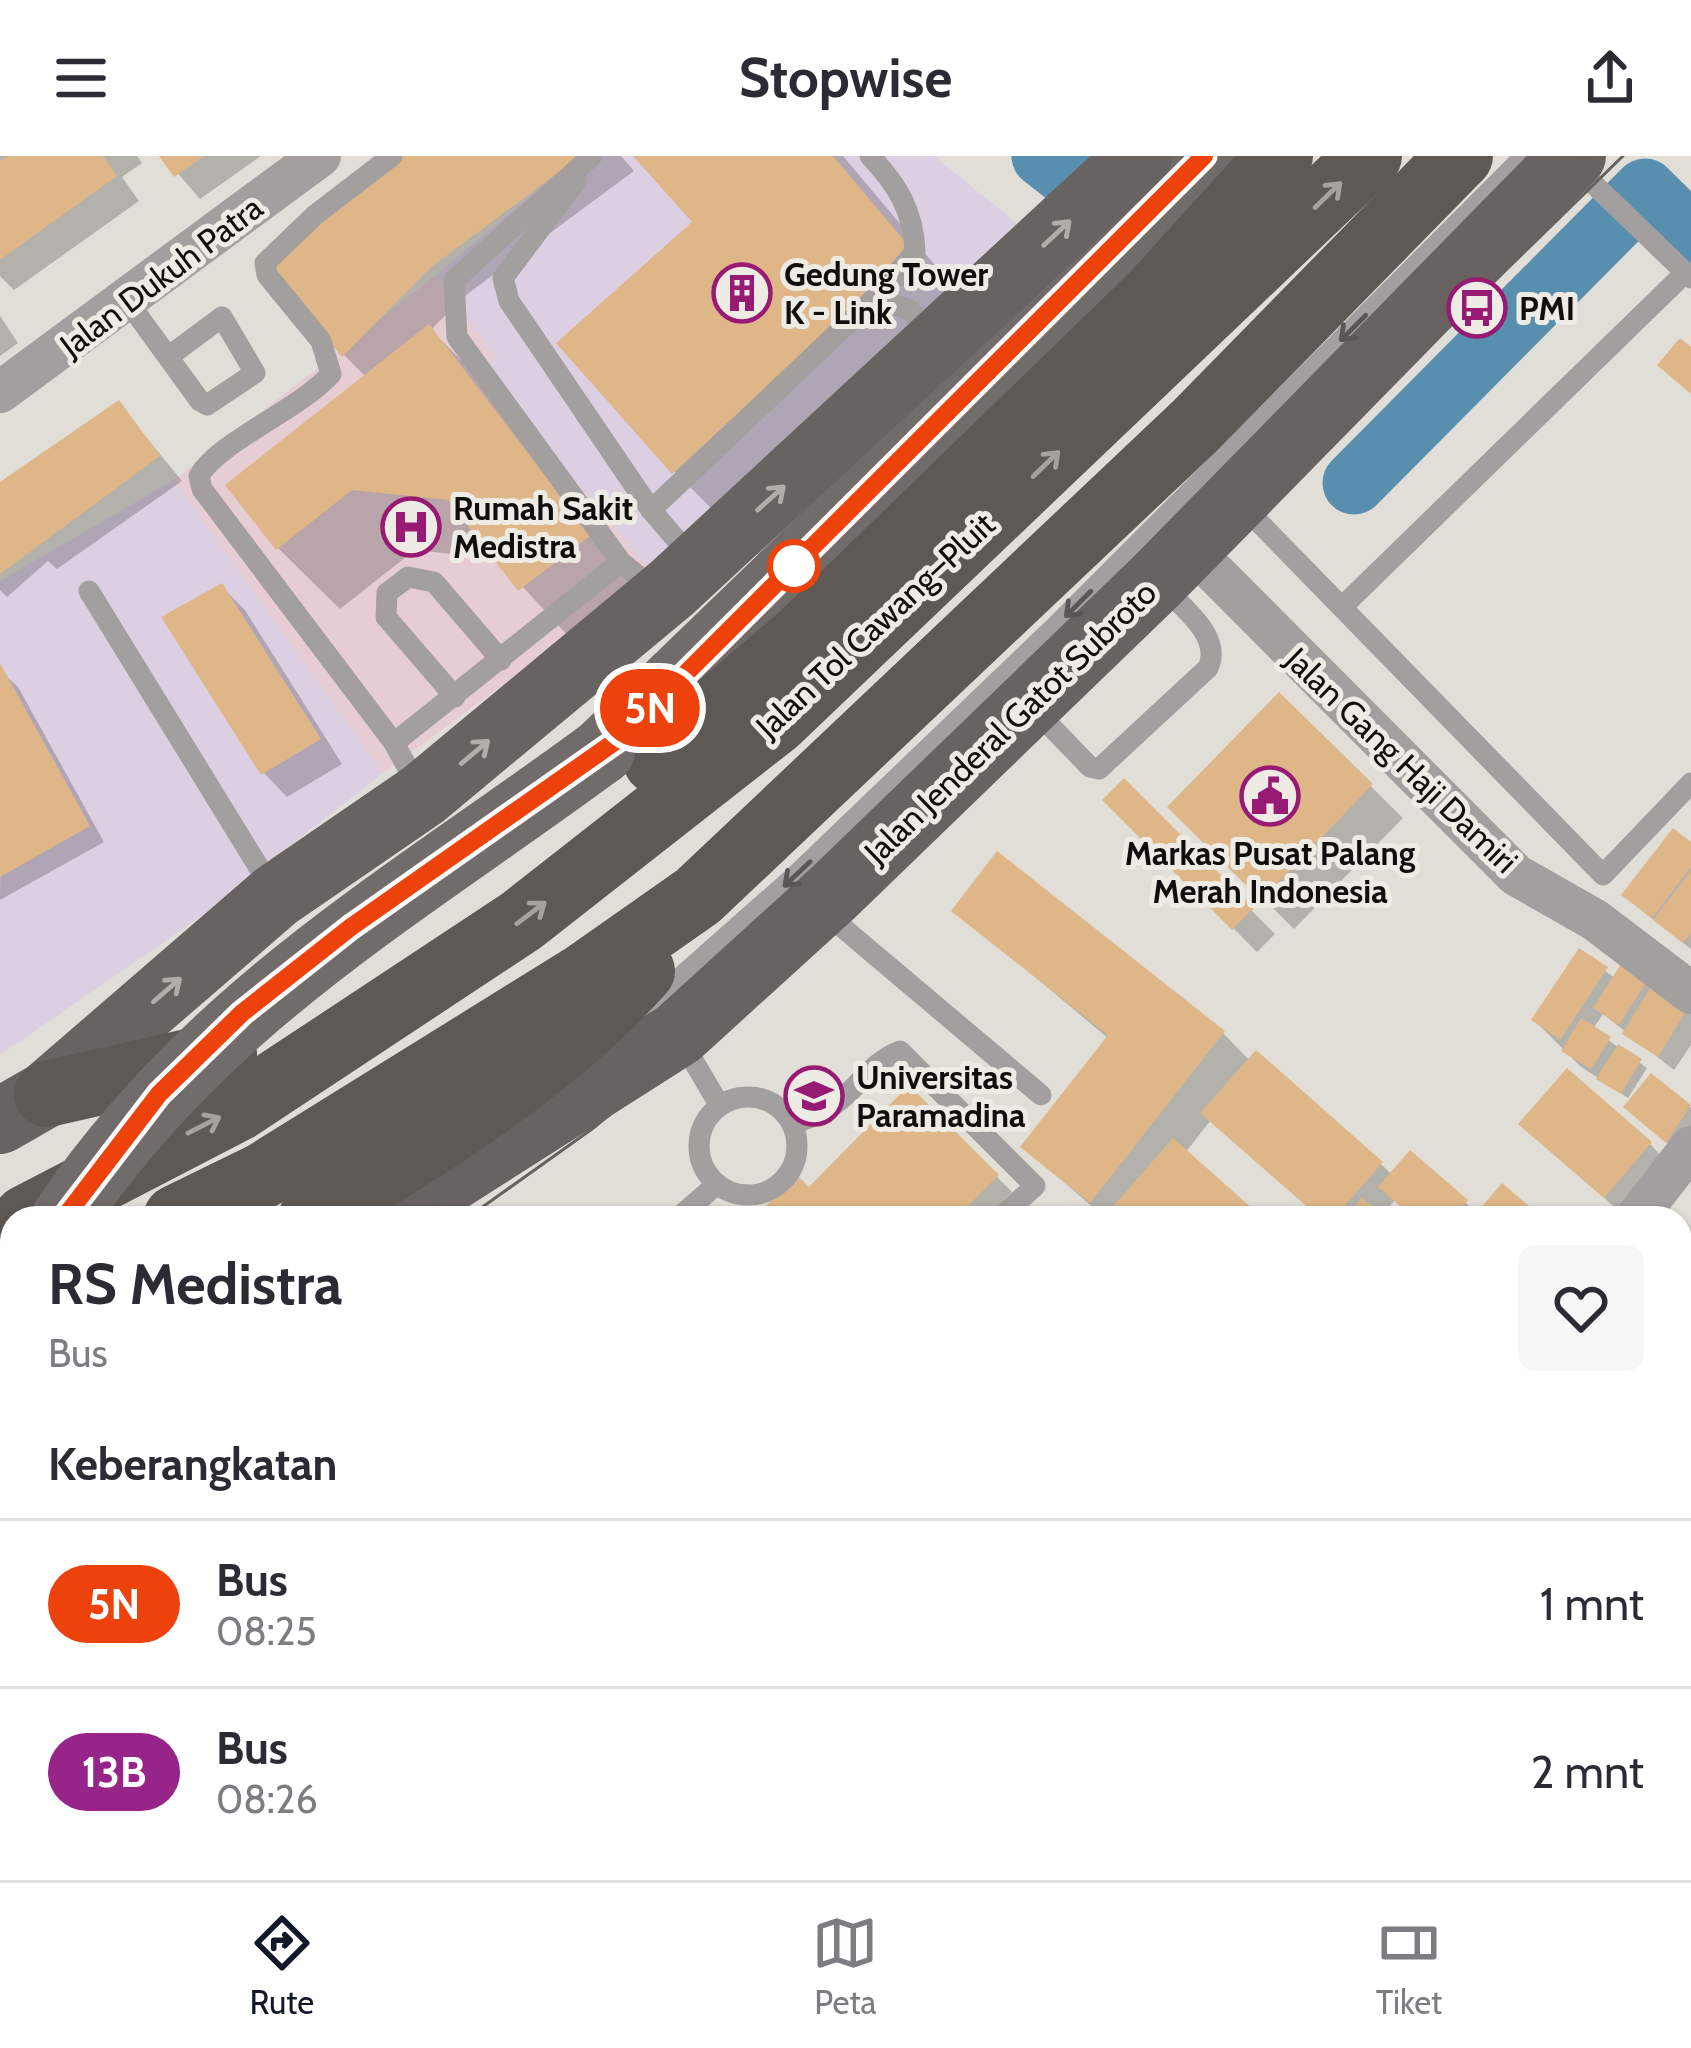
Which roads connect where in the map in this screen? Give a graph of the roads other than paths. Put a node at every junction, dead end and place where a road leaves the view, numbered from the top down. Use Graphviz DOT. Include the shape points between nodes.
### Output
graph roads {
  1 [pos="320,156"];
  2 [pos="392,156"];
  3 [pos="592,156"];
  4 [pos="602,156"];
  5 [pos="870,156"];
  6 [pos="1204,156"];
  7 [pos="1279,156"];
  8 [pos="1369,156"];
  9 [pos="1460,156"];
  10 [pos="1129,159"];
  11 [pos="1569,168"];
  12 [pos="895,275"];
  13 [pos="1688,275"];
  14 [pos="1001,286"];
  15 [pos="873,299"];
  16 [pos="128,302"];
  17 [pos="942,343"];
  18 [pos="168,357"];
  19 [pos="0,392"];
  20 [pos="1237,500"];
  21 [pos="650,510"];
  22 [pos="1173,563"];
  23 [pos="663,572"];
  24 [pos="89,591"];
  25 [pos="1342,607"];
  26 [pos="501,660"];
  27 [pos="455,697"];
  28 [pos="1029,703"];
  29 [pos="612,744"];
  30 [pos="409,769"];
  31 [pos="1691,783"];
  32 [pos="276,896"];
  33 [pos="698,896"];
  34 [pos="818,907"];
  35 [pos="1691,994"];
  36 [pos="677,1034"];
  37 [pos="1040,1095"];
  38 [pos="720,1106"];
  39 [pos="23,1108"];
  40 [pos="793,1123"];
  41 [pos="1691,1147"];
  42 [pos="716,1185"];
  43 [pos="49,1206"];
  44 [pos="73,1206"];
  45 [pos="201,1206"];
  46 [pos="331,1206"];
  47 [pos="354,1206"];
  48 [pos="408,1206"];
  49 [pos="692,1206"];
  50 [pos="1013,1206"];
  51 [pos="1645,1206"];
  1 -- 16 [label="street, Jalan Dukuh Patra"];
  2 -- 30 [label="lane" via="265,262 321,341 331,374 200,476"];
  3 -- 23 [label="lane" via="454,280 457,337"];
  4 -- 21 [label="lane" via="503,278 541,355"];
  5 -- 12 [label="lane" via="901,194 914,226 915,252"];
  6 -- 29 [label="main road"];
  7 -- 29 [label="highway" via="1152,248 872,537 678,710"];
  7 -- 39 [label="highway" via="1154,295 803,635 689,736 494,887 352,984 223,1055"];
  43 -- 8 [label="highway, Jalan Tol Cawang–Pluit, one-way" via="238,1108 521,922 776,722"];
  9 -- 33 [label="highway" via="1195,426"];
  14 -- 10 [label="highway, one-way"];
  11 -- 13 [label="lane"];
  11 -- 20 [label="highway, Jalan Jenderal Gatot Subroto"];
  11 -- 47 [label="lane, one-way" via="1060,622 694,968 574,1063"];
  12 -- 14 [label="lane"];
  12 -- 15 [label="lane"];
  13 -- 25 [label="lane"];
  14 -- 17 [label="highway"];
  15 -- 17 [label="lane" via="908,310"];
  15 -- 21 [label="lane"];
  16 -- 18 [label="lane"];
  16 -- 19 [label="street, Jalan Dukuh Patra"];
  23 -- 17 [label="highway, one-way"];
  20 -- 22 [label="highway, Jalan Jenderal Gatot Subroto"];
  20 -- 25 [label="lane"];
  21 -- 23 [label="lane"];
  22 -- 28 [label="highway, Jalan Jenderal Gatot Subroto"];
  22 -- 28 [label="lane" via="1212,647 1208,668 1099,769"];
  22 -- 35 [label="street, Jalan Gang Haji Damiri" via="1516,875 1594,920"];
  23 -- 26 [label="lane"];
  30 -- 23 [label="highway, one-way"];
  24 -- 32 [label="lane"];
  25 -- 31 [label="lane" via="1603,874"];
  26 -- 27 [label="lane"];
  26 -- 27 [label="lane" via="434,582 408,577 387,593 386,617"];
  27 -- 30 [label="lane"];
  28 -- 34 [label="highway, Jalan Jenderal Gatot Subroto"];
  29 -- 44 [label="main road, bridge" via="242,1013 159,1094"];
  30 -- 32 [label="highway"];
  39 -- 32 [label="highway, one-way"];
  33 -- 45 [label="highway" via="584,976"];
  33 -- 46 [label="highway" via="626,988 556,1054"];
  34 -- 36 [label="highway, Jalan Jenderal Gatot Subroto"];
  34 -- 37 [label="lane"];
  36 -- 38 [label="lane"];
  36 -- 48 [label="highway, Jalan Jenderal Gatot Subroto"];
  38 -- 40 [label="lane" via="760,1098"];
  38 -- 42 [label="lane" via="698,1144"];
  40 -- 42 [label="lane" via="799,1150 790,1176 768,1193 740,1196"];
  40 -- 50 [label="lane" via="841,1104 900,1052 1035,1186"];
  41 -- 51 [label="street"];
  42 -- 49 [label="lane"];
}
